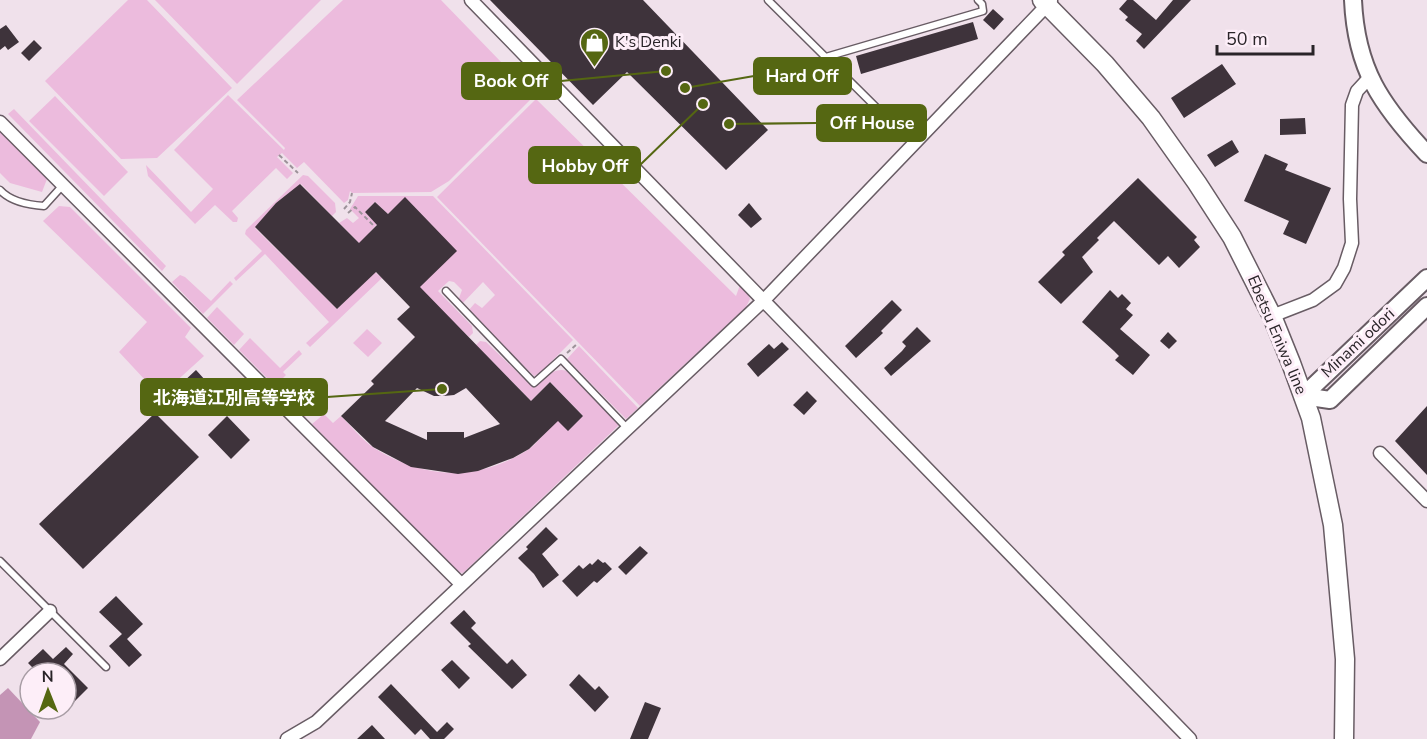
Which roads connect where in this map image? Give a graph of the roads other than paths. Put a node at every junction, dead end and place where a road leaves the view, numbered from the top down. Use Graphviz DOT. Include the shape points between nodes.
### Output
graph roads {
  1 [pos="471,0"];
  2 [pos="768,0"];
  3 [pos="978,0"];
  4 [pos="1353,0"];
  5 [pos="1047,2"];
  6 [pos="825,57"];
  7 [pos="1369,78"];
  8 [pos="0,122"];
  9 [pos="895,126"];
  10 [pos="1427,154"];
  11 [pos="63,185"];
  12 [pos="0,190"];
  13 [pos="1427,278"];
  14 [pos="446,291"];
  15 [pos="763,301"];
  16 [pos="1427,306"];
  17 [pos="1272,316"];
  18 [pos="1304,396"];
  19 [pos="627,428"];
  20 [pos="1380,453"];
  21 [pos="1427,501"];
  22 [pos="0,561"];
  23 [pos="461,584"];
  24 [pos="50,611"];
  25 [pos="0,659"];
  26 [pos="106,667"];
  27 [pos="287,739"];
  28 [pos="1190,739"];
  29 [pos="1344,739"];
  1 -- 15 [label="street"];
  2 -- 6 [label="lane"];
  3 -- 6 [label="lane" via="983,11"];
  4 -- 7 [label="main road"];
  5 -- 15 [label="street"];
  5 -- 17 [label="main road, Ebetsu Eniwa line" via="1151,118 1232,237"];
  6 -- 9 [label="lane"];
  7 -- 10 [label="main road" via="1390,112"];
  7 -- 17 [label="street" via="1357,91 1352,105 1352,243 1344,268 1335,284 1313,300"];
  8 -- 11 [label="street"];
  11 -- 12 [label="lane" via="44,206 30,206"];
  11 -- 23 [label="street"];
  13 -- 18 [label="main road, Minami odori"];
  14 -- 19 [label="lane" via="534,383 561,359"];
  15 -- 19 [label="street"];
  15 -- 28 [label="street"];
  16 -- 18 [label="main road, Minami odori" via="1330,400"];
  17 -- 18 [label="main road, Ebetsu Eniwa line"];
  18 -- 29 [label="main road, Ebetsu Eniwa line" via="1333,525 1345,659"];
  19 -- 23 [label="street"];
  20 -- 21 [label="street"];
  22 -- 24 [label="lane"];
  23 -- 27 [label="street" via="316,722"];
  24 -- 25 [label="street"];
  24 -- 26 [label="lane"];
}
